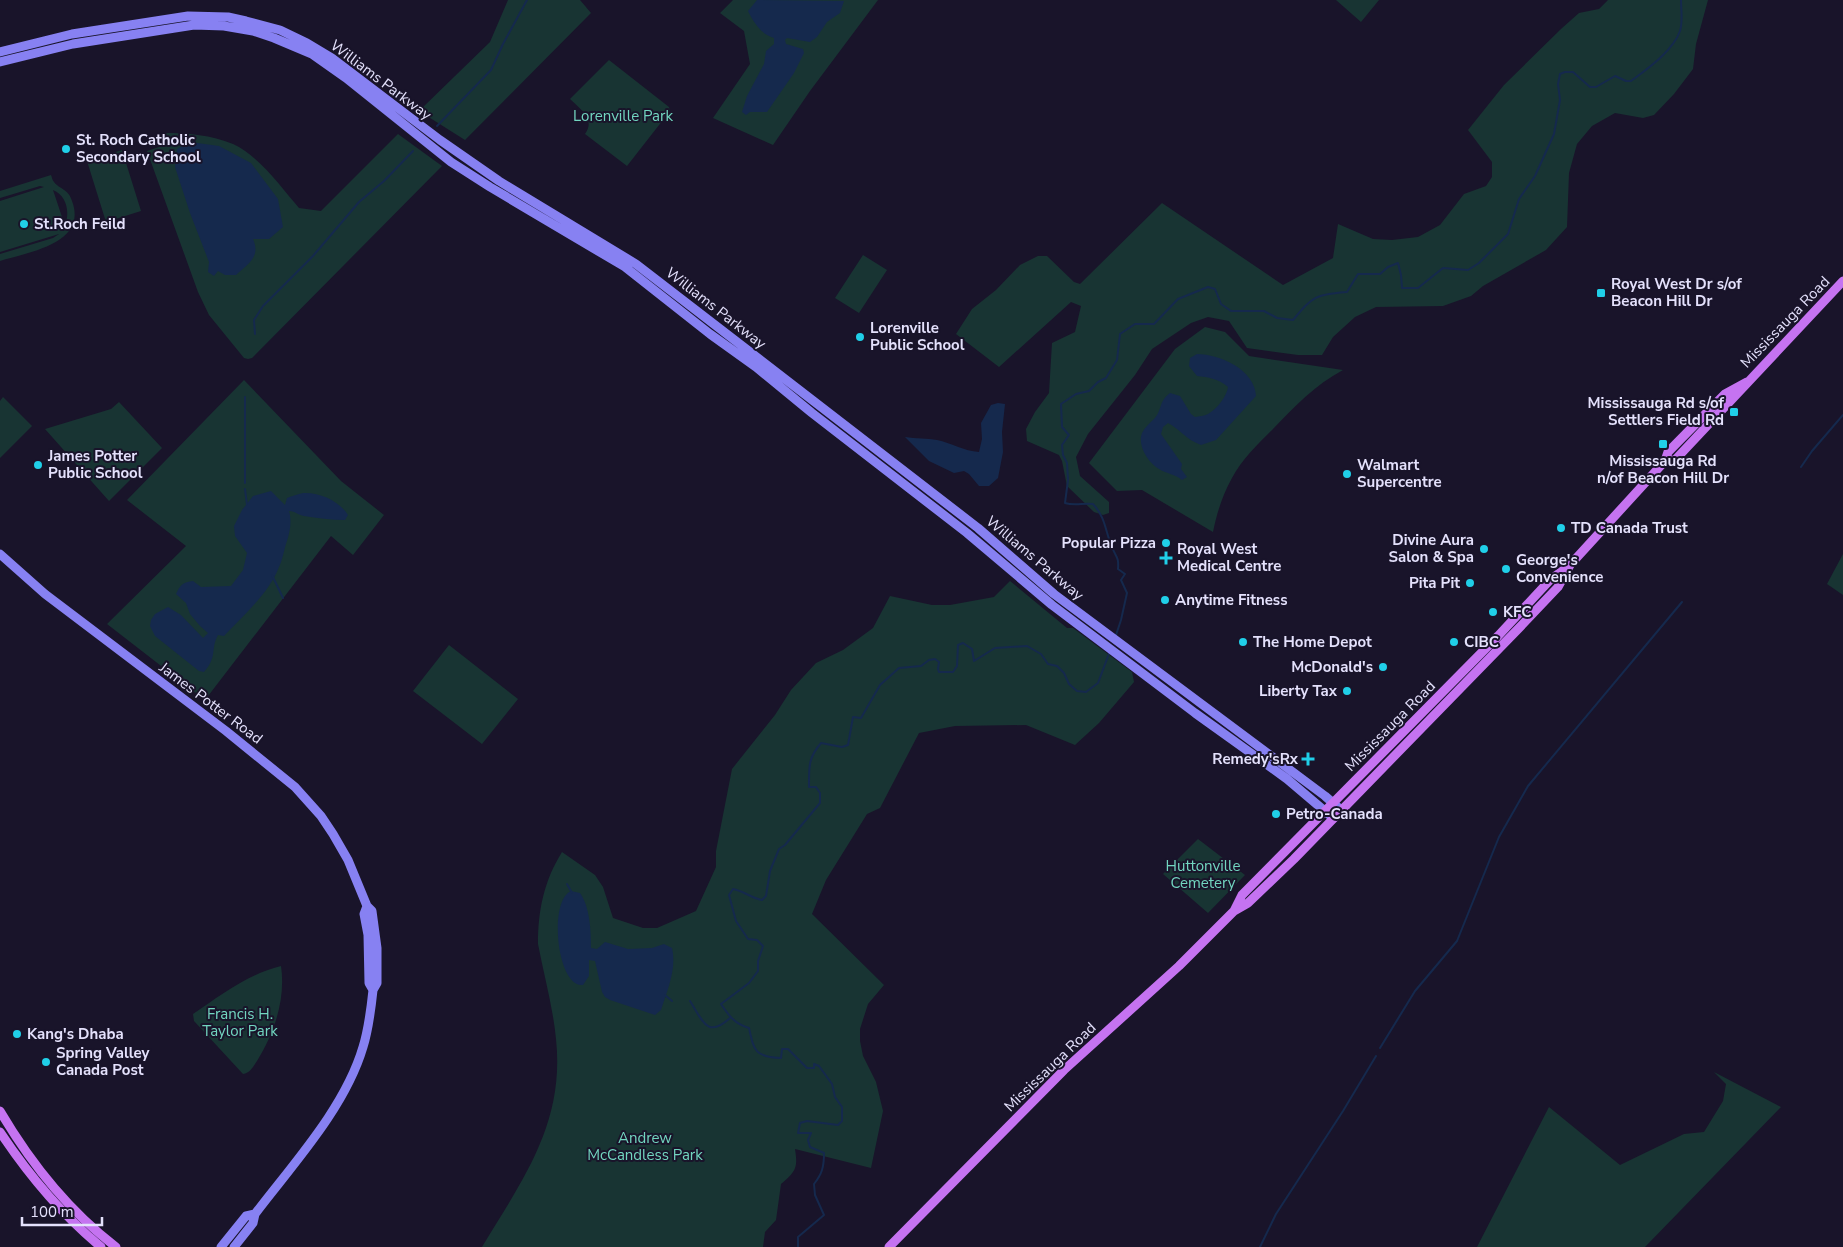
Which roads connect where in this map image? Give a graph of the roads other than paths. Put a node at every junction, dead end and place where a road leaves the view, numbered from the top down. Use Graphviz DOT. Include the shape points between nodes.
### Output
graph roads {
  1 [pos="0,52"];
  2 [pos="0,62"];
  3 [pos="1843,281"];
  4 [pos="0,554"];
  5 [pos="1570,565"];
  6 [pos="1333,803"];
  7 [pos="1341,810"];
  8 [pos="1326,811"];
  9 [pos="1333,818"];
  10 [pos="1234,911"];
  11 [pos="0,1111"];
  12 [pos="0,1132"];
  13 [pos="255,1214"];
  14 [pos="100,1247"];
  15 [pos="116,1247"];
  16 [pos="221,1247"];
  17 [pos="234,1247"];
  18 [pos="889,1247"];
  1 -- 6 [label="main road, Williams Parkway" via="80,33 188,16 246,21 280,30 307,43 332,58 472,163 636,264 978,528 1083,616"];
  2 -- 8 [label="main road, Williams Parkway" via="81,42 194,25 253,31 312,54 451,162 625,267 952,521 1052,605"];
  3 -- 5 [label="main road, Mississauga Road" via="1747,382 1725,394 1668,452 1665,460"];
  4 -- 13 [label="main road, James Potter Road" via="45,594 291,784 333,834 372,911 377,983 372,990 363,1046 344,1093"];
  5 -- 6 [label="main road, Mississauga Road" via="1550,580"];
  5 -- 7 [label="main road, Mississauga Road" via="1558,587"];
  6 -- 7 [label="main road, Williams Parkway"];
  6 -- 8 [label="main road, Mississauga Road"];
  7 -- 9 [label="main road, Mississauga Road"];
  8 -- 9 [label="main road, Williams Parkway"];
  8 -- 10 [label="main road, Mississauga Road" via="1242,895"];
  9 -- 10 [label="main road, Mississauga Road" via="1248,903"];
  10 -- 18 [label="main road, Mississauga Road" via="1179,966 1064,1070"];
  11 -- 15 [label="main road" via="47,1179 88,1223"];
  12 -- 14 [label="main road" via="31,1176"];
  13 -- 16 [label="main road" via="246,1216"];
  13 -- 17 [label="main road" via="253,1223"];
}
